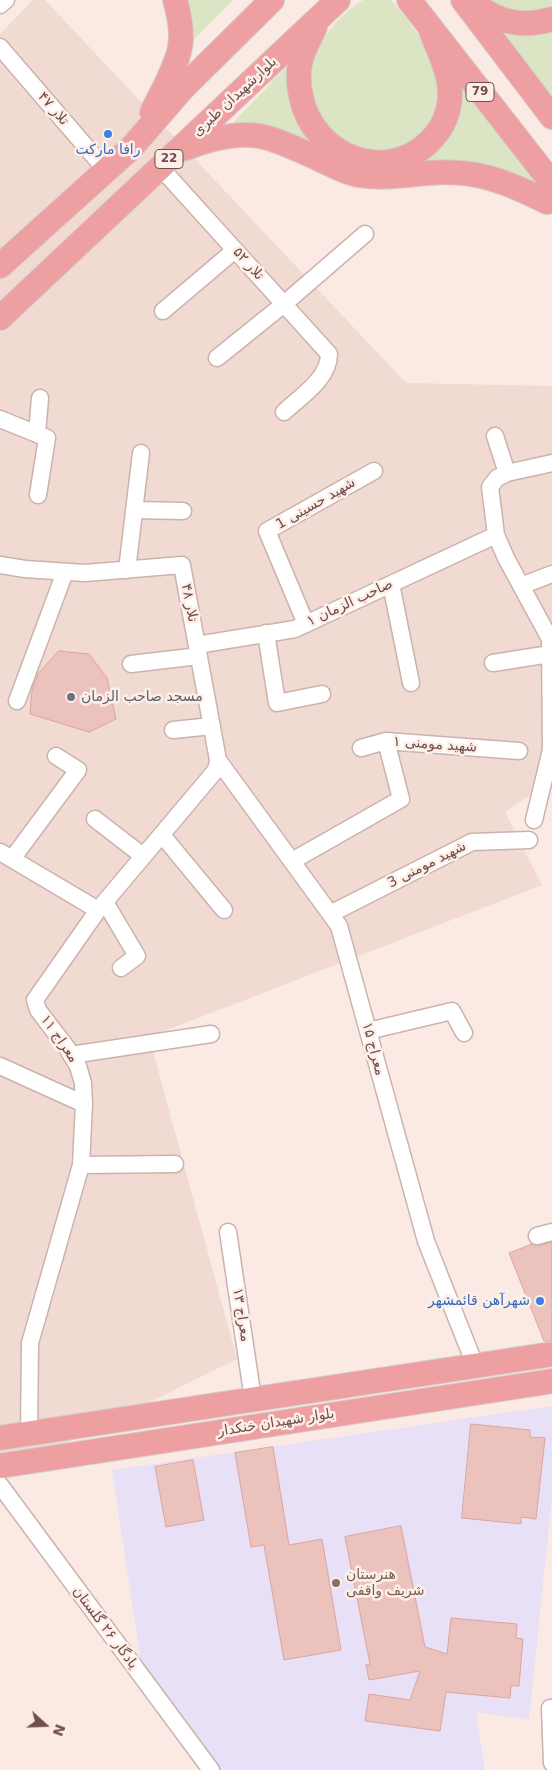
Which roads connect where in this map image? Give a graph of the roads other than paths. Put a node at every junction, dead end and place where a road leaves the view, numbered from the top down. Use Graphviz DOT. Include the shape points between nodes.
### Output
graph roads {
  1 [pos="6,0"];
  2 [pos="174,0"];
  3 [pos="272,0"];
  4 [pos="338,0"];
  5 [pos="409,0"];
  6 [pos="463,0"];
  7 [pos="469,0"];
  8 [pos="0,6"];
  9 [pos="321,16"];
  10 [pos="552,18"];
  11 [pos="430,28"];
  12 [pos="0,47"];
  13 [pos="552,117"];
  14 [pos="132,147"];
  15 [pos="178,151"];
  16 [pos="160,167"];
  17 [pos="106,170"];
  18 [pos="552,183"];
  19 [pos="552,199"];
  20 [pos="365,234"];
  21 [pos="235,250"];
  22 [pos="0,265"];
  23 [pos="284,304"];
  24 [pos="163,311"];
  25 [pos="0,318"];
  26 [pos="216,358"];
  27 [pos="40,398"];
  28 [pos="284,412"];
  29 [pos="0,419"];
  30 [pos="36,434"];
  31 [pos="495,436"];
  32 [pos="141,453"];
  33 [pos="552,463"];
  34 [pos="374,471"];
  35 [pos="507,473"];
  36 [pos="38,495"];
  37 [pos="134,510"];
  38 [pos="183,511"];
  39 [pos="496,535"];
  40 [pos="0,565"];
  41 [pos="127,570"];
  42 [pos="65,572"];
  43 [pos="552,574"];
  44 [pos="391,584"];
  45 [pos="521,586"];
  46 [pos="306,624"];
  47 [pos="266,633"];
  48 [pos="551,644"];
  49 [pos="198,650"];
  50 [pos="493,663"];
  51 [pos="131,664"];
  52 [pos="411,683"];
  53 [pos="322,694"];
  54 [pos="17,701"];
  55 [pos="212,726"];
  56 [pos="173,730"];
  57 [pos="386,741"];
  58 [pos="361,748"];
  59 [pos="520,751"];
  60 [pos="56,756"];
  61 [pos="218,760"];
  62 [pos="95,818"];
  63 [pos="534,820"];
  64 [pos="162,835"];
  65 [pos="529,840"];
  66 [pos="6,855"];
  67 [pos="143,856"];
  68 [pos="292,862"];
  69 [pos="101,906"];
  70 [pos="224,910"];
  71 [pos="330,914"];
  72 [pos="120,968"];
  73 [pos="368,1031"];
  74 [pos="464,1033"];
  75 [pos="211,1034"];
  76 [pos="71,1055"];
  77 [pos="0,1066"];
  78 [pos="84,1104"];
  79 [pos="175,1164"];
  80 [pos="81,1165"];
  81 [pos="228,1232"];
  82 [pos="552,1354"];
  83 [pos="475,1365"];
  84 [pos="552,1381"];
  85 [pos="254,1399"];
  86 [pos="29,1434"];
  87 [pos="0,1438"];
  88 [pos="0,1466"];
  89 [pos="0,1485"];
  90 [pos="552,1708"];
  91 [pos="552,1763"];
  92 [pos="211,1770"];
  1 -- 8 [label="street"];
  2 -- 14 [label="highway" via="180,21 180,46 160,97"];
  3 -- 14 [label="highway, 22" via="183,88"];
  4 -- 9 [label="highway, بلوارشهیدان طبری / 22"];
  5 -- 11 [label="highway, 79"];
  6 -- 13 [label="highway"];
  7 -- 10 [label="highway" via="509,22 523,25"];
  9 -- 11 [label="highway" via="302,56 298,82 307,117 324,141 341,153 376,163 400,160 422,149 438,133 448,113 450,92"];
  9 -- 15 [label="highway, بلوارشهیدان طبری / 22"];
  11 -- 18 [label="highway, 79"];
  12 -- 17 [label="street, تلار ۴۷"];
  14 -- 17 [label="highway, 22"];
  15 -- 16 [label="highway, بلوارشهیدان طبری / 22"];
  15 -- 19 [label="highway" via="210,139 237,135 267,137 358,175 473,174 498,179 547,202"];
  16 -- 21 [label="street, تلار ۵۲"];
  16 -- 25 [label="highway, بلوارشهیدان طبری / 22"];
  17 -- 22 [label="highway, 22"];
  20 -- 23 [label="street"];
  21 -- 23 [label="street, تلار ۵۲"];
  21 -- 24 [label="street"];
  23 -- 26 [label="street"];
  23 -- 28 [label="street, تلار ۵۲" via="329,354 329,364 323,375"];
  27 -- 30 [label="street"];
  29 -- 30 [label="street"];
  30 -- 36 [label="street" via="47,438"];
  31 -- 35 [label="street"];
  32 -- 37 [label="street"];
  33 -- 35 [label="street"];
  34 -- 46 [label="street, شهید حسینی 1" via="267,531"];
  35 -- 39 [label="street" via="496,478 490,486"];
  37 -- 38 [label="street"];
  37 -- 41 [label="street"];
  39 -- 44 [label="street, صاحب الزمان ۱"];
  39 -- 45 [label="street"];
  40 -- 42 [label="street, تلار ۴۸"];
  41 -- 42 [label="street, تلار ۴۸"];
  41 -- 49 [label="street, تلار ۴۸" via="182,565"];
  42 -- 54 [label="street"];
  43 -- 45 [label="street"];
  44 -- 46 [label="street, صاحب الزمان ۱"];
  44 -- 52 [label="street"];
  45 -- 48 [label="street"];
  46 -- 47 [label="street, صاحب الزمان ۱"];
  47 -- 49 [label="street, صاحب الزمان ۱"];
  47 -- 53 [label="street" via="277,703"];
  48 -- 50 [label="street"];
  48 -- 63 [label="street" via="551,750"];
  49 -- 51 [label="street, صاحب الزمان ۱"];
  49 -- 55 [label="street, تلار ۴۸"];
  55 -- 56 [label="street"];
  55 -- 61 [label="street, تلار ۴۸"];
  57 -- 58 [label="street"];
  57 -- 59 [label="street, شهید مومنی ۱"];
  57 -- 68 [label="street, شهید مومنی ۱" via="401,800"];
  60 -- 66 [label="street" via="78,770"];
  61 -- 64 [label="street, معراج ۱۱" via="216,770"];
  61 -- 68 [label="street, معراج ۱۵"];
  62 -- 67 [label="street"];
  64 -- 67 [label="street, معراج ۱۱"];
  64 -- 70 [label="street"];
  65 -- 71 [label="street, شهید مومنی 3" via="472,842"];
  66 -- 69 [label="street"];
  67 -- 69 [label="street, معراج ۱۱"];
  68 -- 71 [label="street, معراج ۱۵"];
  69 -- 72 [label="street" via="137,956"];
  69 -- 76 [label="street, معراج ۱۱" via="34,1000"];
  71 -- 73 [label="street, معراج ۱۵" via="339,926"];
  73 -- 74 [label="street" via="452,1010"];
  73 -- 83 [label="street, معراج ۱۵" via="426,1241"];
  75 -- 76 [label="street"];
  76 -- 78 [label="street, معراج ۱۱" via="83,1083"];
  77 -- 78 [label="street"];
  78 -- 80 [label="street, معراج ۱۱"];
  79 -- 80 [label="street"];
  80 -- 86 [label="street, معراج ۱۱" via="30,1342"];
  81 -- 85 [label="street, معراج ۱۳"];
  82 -- 83 [label="highway, بلوار شهیدان خنکدار"];
  83 -- 85 [label="highway, بلوار شهیدان خنکدار"];
  84 -- 88 [label="highway, بلوار شهیدان خنکدار"];
  85 -- 86 [label="highway, بلوار شهیدان خنکدار"];
  86 -- 87 [label="highway, بلوار شهیدان خنکدار"];
  89 -- 92 [label="street, یادگار ۲۶ گلستان"];
  90 -- 91 [label="street"];
}
